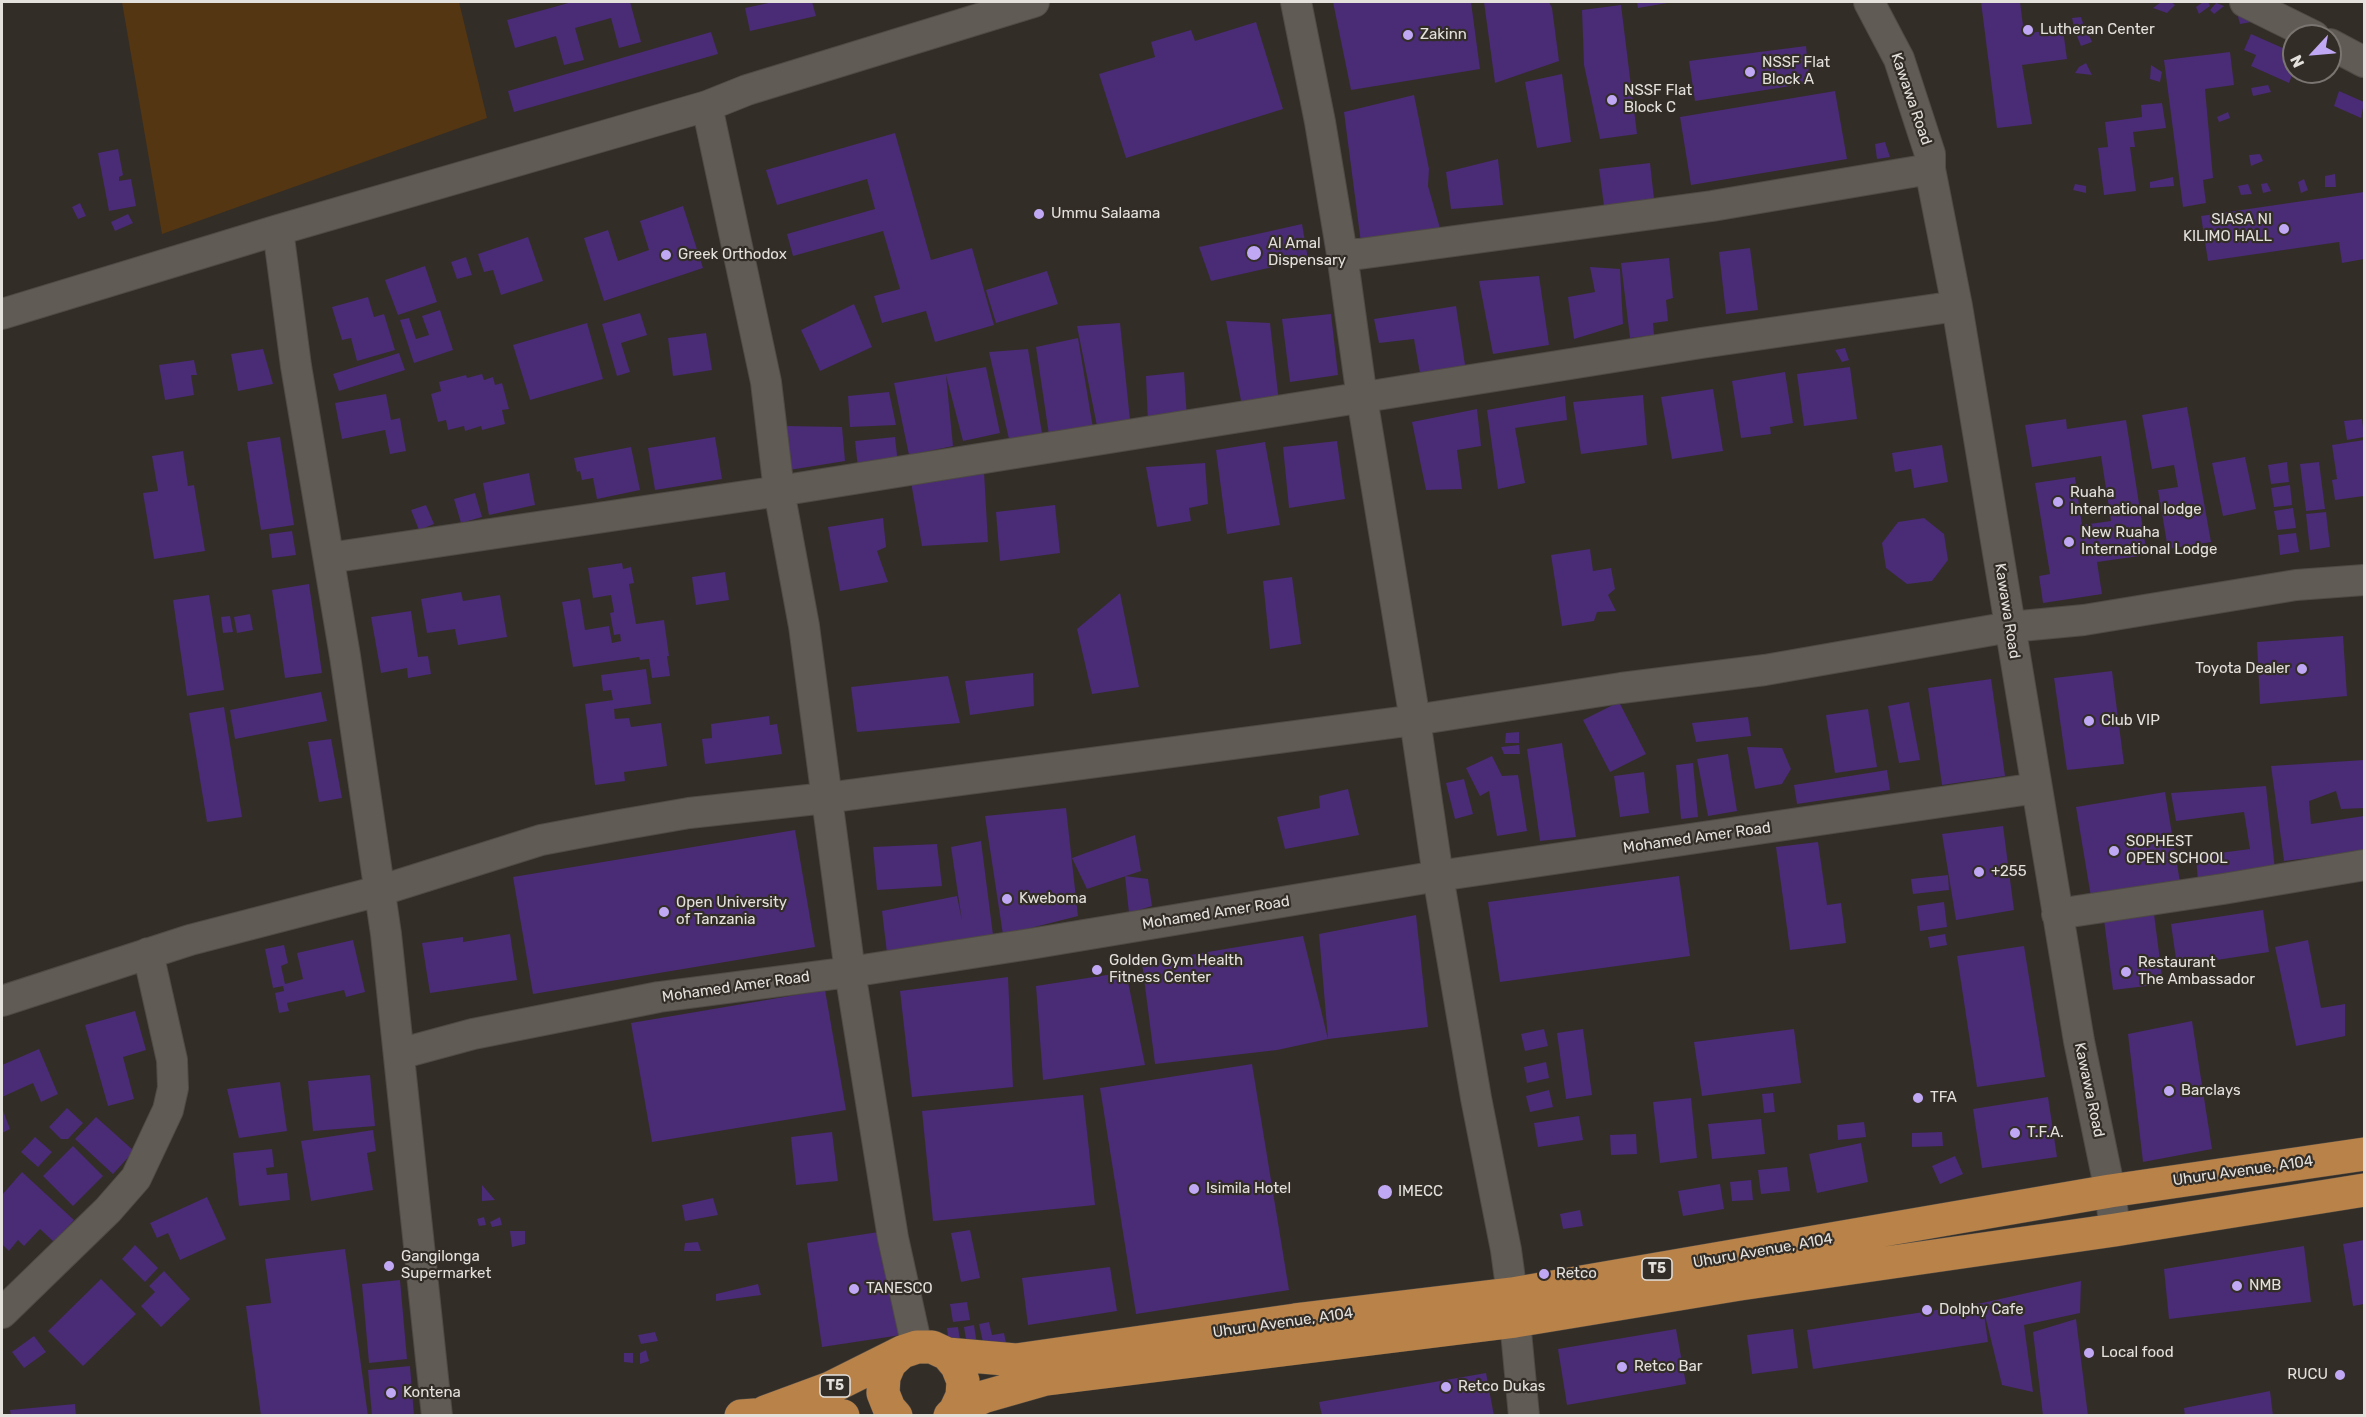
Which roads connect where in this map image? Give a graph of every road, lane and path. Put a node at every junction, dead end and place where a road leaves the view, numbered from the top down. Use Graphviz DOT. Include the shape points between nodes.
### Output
graph roads {
  1 [pos="1035,2"];
  2 [pos="1296,2"];
  3 [pos="1869,2"];
  4 [pos="2245,2"];
  5 [pos="2290,24"];
  6 [pos="2342,50"];
  7 [pos="2364,62"];
  8 [pos="707,106"];
  9 [pos="1930,169"];
  10 [pos="278,230"];
  11 [pos="1342,254"];
  12 [pos="1957,306"];
  13 [pos="2,314"];
  14 [pos="1362,398"];
  15 [pos="779,491"];
  16 [pos="329,558"];
  17 [pos="2364,580"];
  18 [pos="2010,627"];
  19 [pos="1415,720"];
  20 [pos="2037,788"];
  21 [pos="826,798"];
  22 [pos="2364,865"];
  23 [pos="1438,876"];
  24 [pos="380,891"];
  25 [pos="2057,914"];
  26 [pos="148,953"];
  27 [pos="850,972"];
  28 [pos="2,1001"];
  29 [pos="399,1054"];
  30 [pos="2364,1154"];
  31 [pos="2364,1190"];
  32 [pos="2110,1191"];
  33 [pos="2115,1230"];
  34 [pos="1514,1307"];
  35 [pos="2,1313"];
  36 [pos="922,1351"];
  37 [pos="953,1413"];
  38 [pos="753,1414"];
  39 [pos="438,1416"];
  40 [pos="843,1416"];
  41 [pos="896,1416"];
  42 [pos="1524,1416"];
  1 -- 8 [label="street" via="747,90"];
  2 -- 11 [label="street"];
  3 -- 9 [label="street, Kawawa Road" via="1899,59 1930,154"];
  4 -- 5 [label="street"];
  6 -- 7 [label="street"];
  8 -- 10 [label="street"];
  8 -- 15 [label="street" via="764,372"];
  9 -- 11 [label="street" via="1712,206"];
  9 -- 12 [label="street, Kawawa Road"];
  10 -- 13 [label="street"];
  10 -- 16 [label="street" via="296,366"];
  11 -- 14 [label="street"];
  12 -- 14 [label="street"];
  12 -- 18 [label="street, Kawawa Road"];
  14 -- 15 [label="street"];
  14 -- 19 [label="street"];
  15 -- 16 [label="street"];
  15 -- 21 [label="street" via="804,626"];
  16 -- 24 [label="street"];
  17 -- 18 [label="street" via="2296,585 2084,620"];
  18 -- 19 [label="street" via="1765,670"];
  18 -- 20 [label="street, Kawawa Road"];
  19 -- 21 [label="street"];
  19 -- 23 [label="street"];
  20 -- 23 [label="street, Mohamed Amer Road"];
  20 -- 25 [label="street, Kawawa Road"];
  21 -- 24 [label="street" via="689,813 541,840"];
  21 -- 27 [label="street"];
  22 -- 25 [label="street"];
  23 -- 27 [label="street, Mohamed Amer Road"];
  23 -- 34 [label="street"];
  24 -- 26 [label="street"];
  24 -- 29 [label="street"];
  25 -- 32 [label="street, Kawawa Road"];
  26 -- 28 [label="street"];
  26 -- 35 [label="street" via="172,1060 173,1088 168,1110 136,1178"];
  27 -- 29 [label="street, Mohamed Amer Road" via="658,997 473,1034"];
  27 -- 36 [label="street" via="891,1227"];
  29 -- 39 [label="street"];
  30 -- 32 [label="highway, Uhuru Avenue, A104 / T5"];
  31 -- 33 [label="highway, Uhuru Avenue, A104 / T5"];
  32 -- 33 [label="street, Kawawa Road"];
  32 -- 34 [label="highway, Uhuru Avenue, A104 / T5"];
  33 -- 34 [label="highway, Uhuru Avenue, A104 / T5" via="1740,1284"];
  34 -- 36 [label="highway, Uhuru Avenue, A104 / T5" via="1295,1320 1016,1360"];
  34 -- 37 [label="highway, Uhuru Avenue, A104 / T5" via="1046,1379 982,1397"];
  34 -- 42 [label="street"];
  36 -- 37 [label="highway" via="957,1366 963,1381 962,1396"];
  36 -- 38 [label="highway, T5"];
  36 -- 41 [label="highway" via="890,1363 884,1377 883,1393"];
  38 -- 40 [label="highway, T5"];
}
